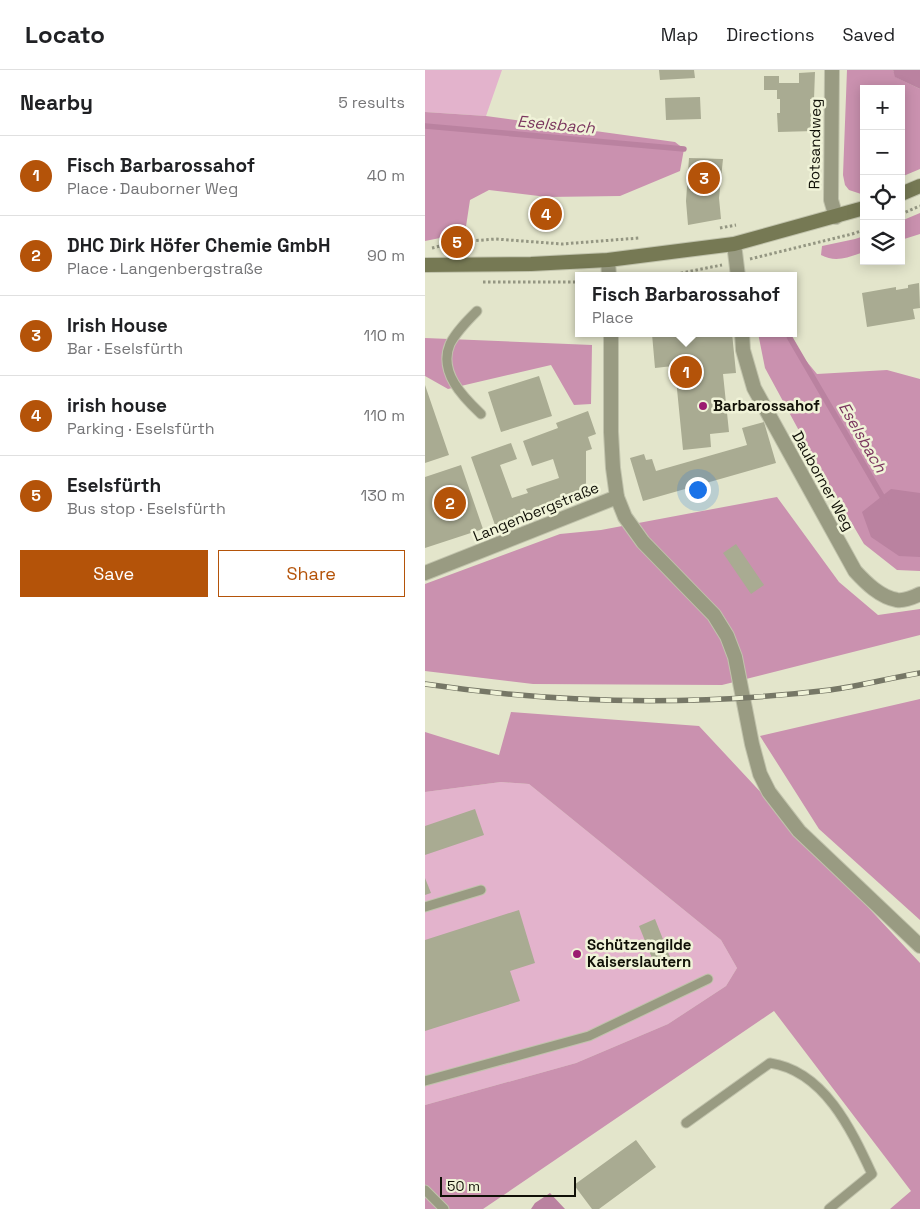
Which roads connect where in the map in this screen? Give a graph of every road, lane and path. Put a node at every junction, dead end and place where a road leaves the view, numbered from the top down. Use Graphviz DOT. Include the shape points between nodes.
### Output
graph roads {
  1 [pos="832,70"];
  2 [pos="920,186"];
  3 [pos="905,192"];
  4 [pos="920,206"];
  5 [pos="860,209"];
  6 [pos="905,212"];
  7 [pos="836,218"];
  8 [pos="741,225"];
  9 [pos="712,229"];
  10 [pos="860,231"];
  11 [pos="644,238"];
  12 [pos="734,244"];
  13 [pos="425,248"];
  14 [pos="608,260"];
  15 [pos="425,265"];
  16 [pos="737,269"];
  17 [pos="609,272"];
  18 [pos="707,272"];
  19 [pos="477,282"];
  20 [pos="575,282"];
  21 [pos="477,311"];
  22 [pos="611,337"];
  23 [pos="742,337"];
  24 [pos="481,414"];
  25 [pos="617,497"];
  26 [pos="425,573"];
  27 [pos="920,594"];
  28 [pos="481,890"];
  29 [pos="425,907"];
  30 [pos="920,946"];
  31 [pos="708,979"];
  32 [pos="425,1081"];
  33 [pos="686,1123"];
  34 [pos="425,1190"];
  35 [pos="444,1209"];
  36 [pos="829,1209"];
  1 -- 7 [label="street, Rotsandweg" via="831,200"];
  2 -- 3 [label="main road"];
  4 -- 6 [label="path"];
  5 -- 7 [label="main road"];
  7 -- 12 [label="main road"];
  8 -- 9 [label="path"];
  10 -- 16 [label="path"];
  11 -- 13 [label="path" via="562,244 496,239"];
  12 -- 14 [label="main road"];
  12 -- 16 [label="street"];
  14 -- 15 [label="main road"];
  14 -- 17 [label="street"];
  16 -- 18 [label="path"];
  19 -- 20 [label="path"];
  21 -- 24 [label="lane" via="450,345 447,363 451,380"];
  22 -- 25 [label="street, Langenbergstraße" via="611,432"];
  23 -- 27 [label="street, Dauborner Weg" via="754,388 855,571 866,584 898,601"];
  25 -- 26 [label="street, Langenbergstraße"];
  25 -- 30 [label="street" via="632,530 714,615 727,636 735,657 760,774 769,792 799,831"];
  28 -- 29 [label="lane"];
  31 -- 32 [label="lane" via="589,1036"];
  33 -- 36 [label="lane" via="770,1064 784,1065 799,1072 818,1088 843,1118 872,1174"];
  34 -- 35 [label="lane"];
}
